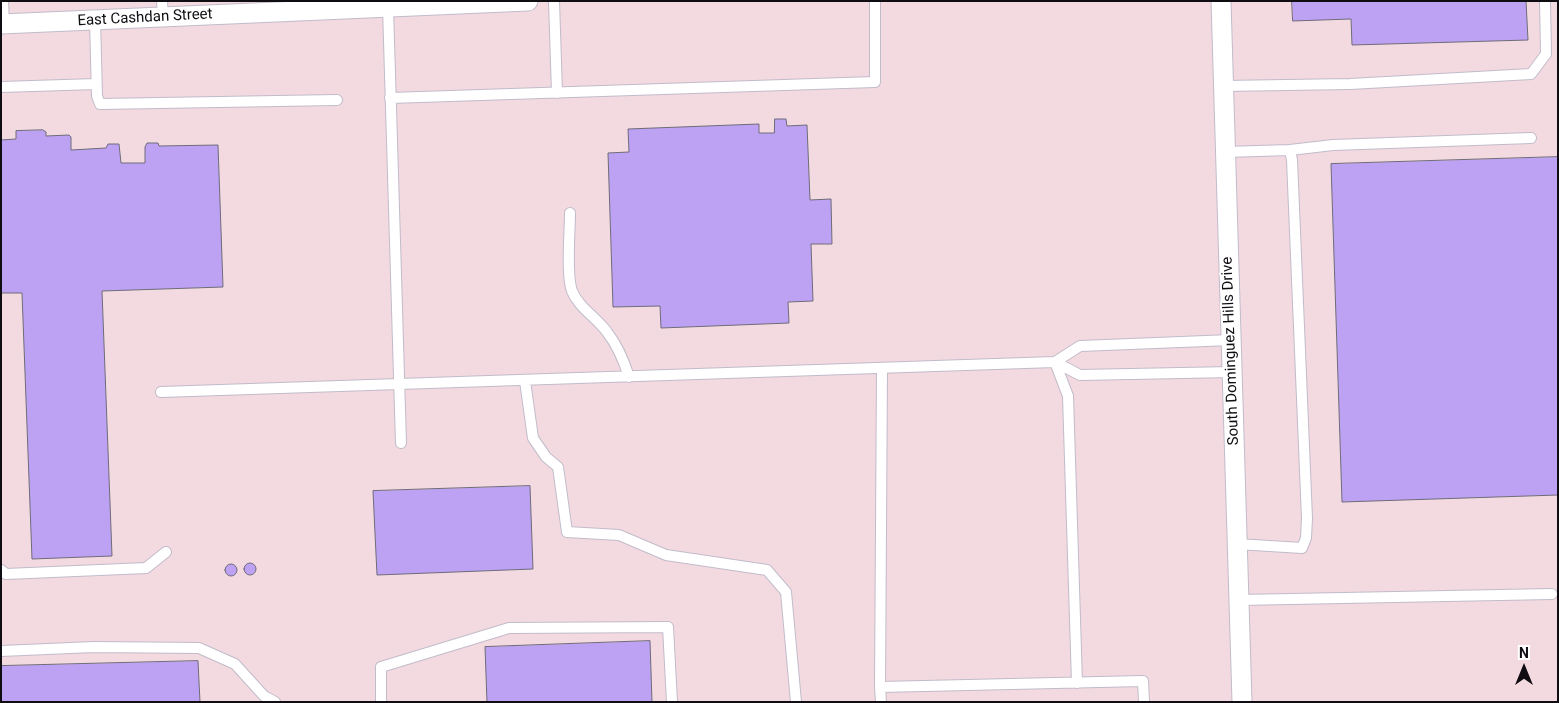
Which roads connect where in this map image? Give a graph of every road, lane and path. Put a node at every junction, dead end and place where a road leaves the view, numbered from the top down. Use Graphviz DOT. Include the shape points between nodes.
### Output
graph roads {
  1 [pos="3,1"];
  2 [pos="528,1"];
  3 [pos="554,1"];
  4 [pos="875,1"];
  5 [pos="1220,1"];
  6 [pos="1545,1"];
  7 [pos="388,7"];
  8 [pos="162,9"];
  9 [pos="95,20"];
  10 [pos="2,24"];
  11 [pos="96,84"];
  12 [pos="1223,86"];
  13 [pos="1,87"];
  14 [pos="557,93"];
  15 [pos="390,98"];
  16 [pos="336,100"];
  17 [pos="1531,138"];
  18 [pos="1290,150"];
  19 [pos="1225,152"];
  20 [pos="570,213"];
  21 [pos="1231,340"];
  22 [pos="1054,362"];
  23 [pos="882,369"];
  24 [pos="1232,372"];
  25 [pos="629,377"];
  26 [pos="525,381"];
  27 [pos="400,385"];
  28 [pos="161,392"];
  29 [pos="402,443"];
  30 [pos="1237,544"];
  31 [pos="166,552"];
  32 [pos="1,570"];
  33 [pos="1552,594"];
  34 [pos="1239,600"];
  35 [pos="1,651"];
  36 [pos="1078,683"];
  37 [pos="880,686"];
  38 [pos="275,702"];
  39 [pos="381,702"];
  40 [pos="672,702"];
  41 [pos="796,702"];
  42 [pos="881,702"];
  43 [pos="1144,702"];
  44 [pos="1242,702"];
  1 -- 10 [label="lane"];
  2 -- 7 [label="street, East Cashdan Street"];
  3 -- 14 [label="lane"];
  4 -- 14 [label="lane" via="875,82"];
  5 -- 12 [label="street, South Dominguez Hills Drive"];
  6 -- 12 [label="lane" via="1546,54 1531,74 1350,84"];
  7 -- 8 [label="street, East Cashdan Street"];
  7 -- 15 [label="lane"];
  8 -- 9 [label="street, East Cashdan Street"];
  9 -- 10 [label="street, East Cashdan Street"];
  9 -- 11 [label="lane"];
  11 -- 13 [label="lane"];
  11 -- 16 [label="lane" via="100,104"];
  12 -- 19 [label="street, South Dominguez Hills Drive"];
  14 -- 15 [label="lane"];
  15 -- 27 [label="lane"];
  17 -- 18 [label="lane" via="1333,144"];
  18 -- 19 [label="lane"];
  18 -- 30 [label="lane" via="1308,518 1306,538 1302,548"];
  19 -- 21 [label="street, South Dominguez Hills Drive"];
  20 -- 25 [label="lane" via="571,289 578,302 607,332"];
  21 -- 22 [label="lane" via="1080,346"];
  21 -- 24 [label="street, South Dominguez Hills Drive"];
  22 -- 23 [label="lane"];
  22 -- 24 [label="lane" via="1080,375"];
  22 -- 36 [label="lane" via="1068,396"];
  23 -- 25 [label="lane"];
  23 -- 37 [label="lane"];
  24 -- 30 [label="street, South Dominguez Hills Drive"];
  25 -- 26 [label="lane"];
  26 -- 27 [label="lane"];
  26 -- 41 [label="lane" via="533,438 546,457 558,467 566,532 619,535 666,555 767,570 786,592"];
  27 -- 28 [label="lane"];
  27 -- 29 [label="lane"];
  30 -- 34 [label="street, South Dominguez Hills Drive"];
  31 -- 32 [label="lane" via="146,568 6,574"];
  33 -- 34 [label="lane"];
  34 -- 44 [label="street, South Dominguez Hills Drive"];
  35 -- 38 [label="lane" via="94,647 199,648 235,664 264,696"];
  36 -- 37 [label="lane"];
  36 -- 43 [label="lane" via="1143,681"];
  37 -- 42 [label="lane"];
  39 -- 40 [label="lane" via="381,667 509,628 668,627"];
}
